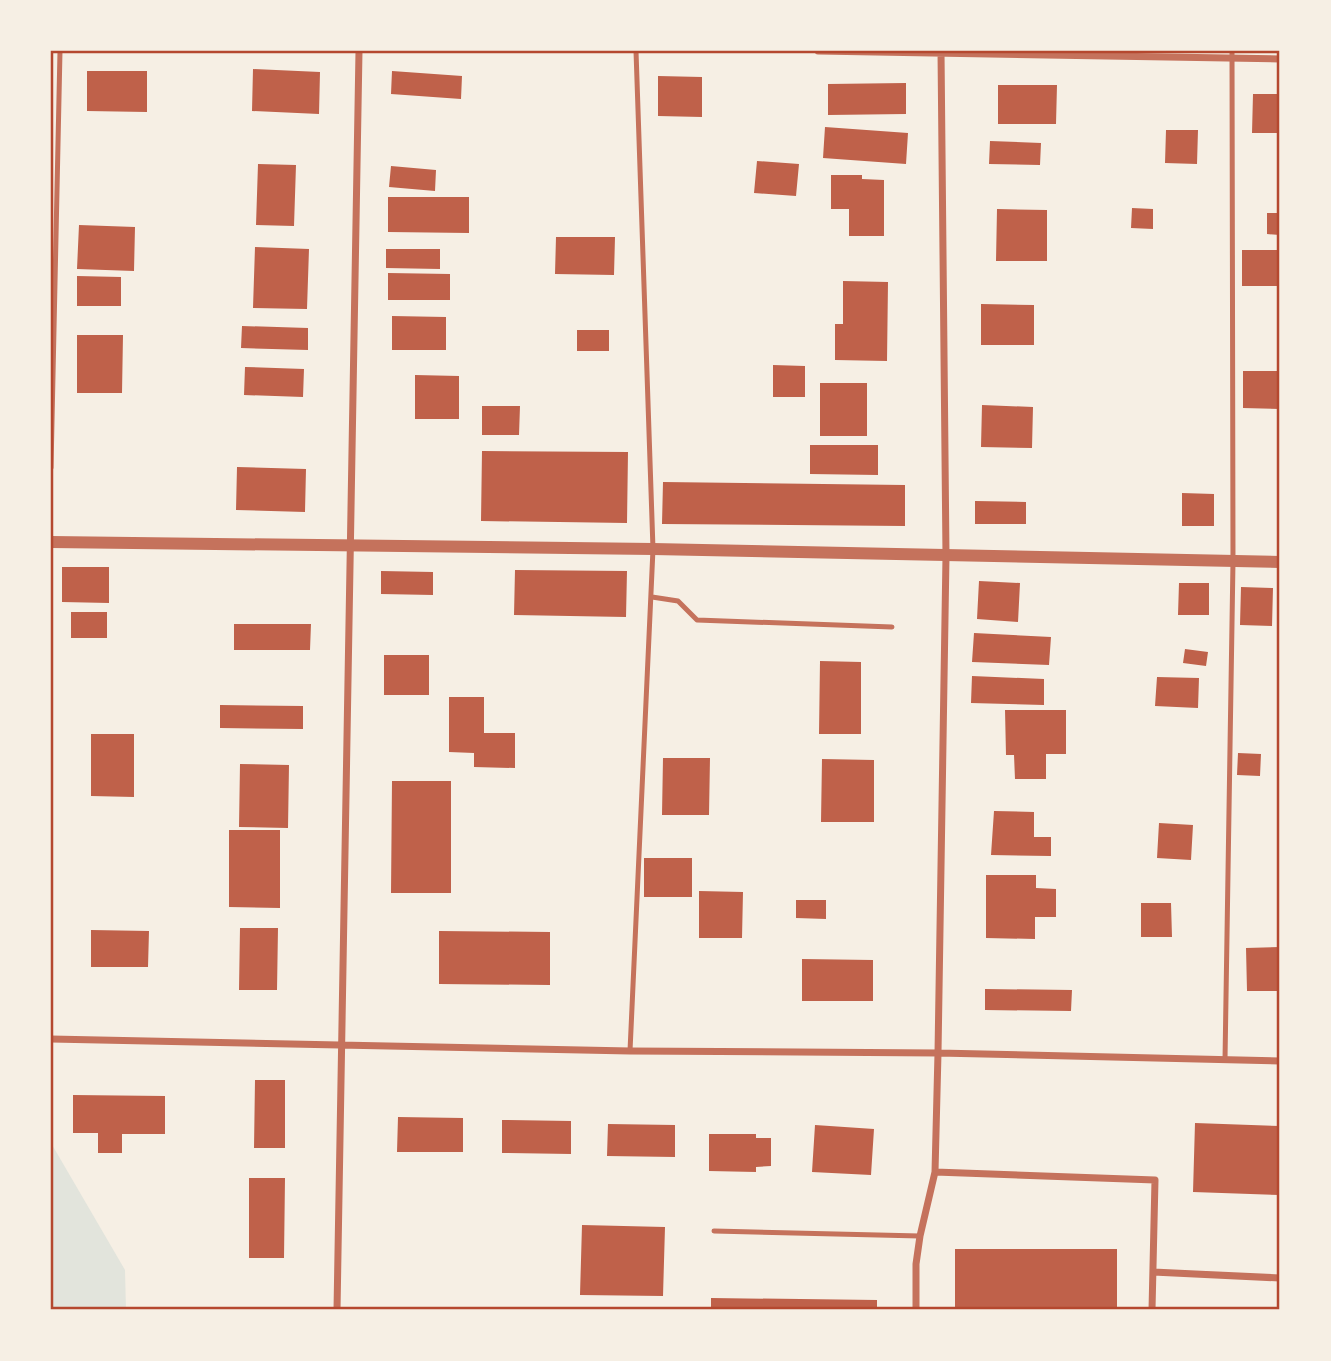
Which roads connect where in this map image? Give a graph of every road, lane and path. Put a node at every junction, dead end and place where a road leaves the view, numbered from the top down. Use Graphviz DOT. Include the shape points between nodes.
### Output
graph roads {
  1 [pos="60,51"];
  2 [pos="359,51"];
  3 [pos="636,51"];
  4 [pos="818,51"];
  5 [pos="941,52"];
  6 [pos="1232,55"];
  7 [pos="1280,59"];
  8 [pos="51,468"];
  9 [pos="51,542"];
  10 [pos="351,545"];
  11 [pos="653,549"];
  12 [pos="946,556"];
  13 [pos="1233,561"];
  14 [pos="1280,562"];
  15 [pos="652,597"];
  16 [pos="892,627"];
  17 [pos="51,1039"];
  18 [pos="342,1044"];
  19 [pos="630,1051"];
  20 [pos="938,1053"];
  21 [pos="1225,1060"];
  22 [pos="1280,1061"];
  23 [pos="935,1172"];
  24 [pos="714,1231"];
  25 [pos="920,1236"];
  26 [pos="1153,1272"];
  27 [pos="1280,1278"];
  28 [pos="337,1310"];
  29 [pos="916,1310"];
  30 [pos="1152,1310"];
  1 -- 8 [label="lane"];
  2 -- 10 [label="street"];
  3 -- 11 [label="lane"];
  4 -- 5 [label="street"];
  5 -- 6 [label="street"];
  5 -- 12 [label="street"];
  6 -- 7 [label="street"];
  6 -- 13 [label="lane"];
  9 -- 10 [label="street"];
  10 -- 11 [label="street"];
  10 -- 18 [label="street"];
  11 -- 12 [label="street"];
  11 -- 15 [label="lane"];
  12 -- 13 [label="street"];
  12 -- 20 [label="street"];
  13 -- 14 [label="street"];
  13 -- 21 [label="lane"];
  15 -- 16 [label="lane" via="678,601 697,620"];
  15 -- 19 [label="lane"];
  17 -- 18 [label="street"];
  18 -- 19 [label="street"];
  18 -- 28 [label="street"];
  19 -- 20 [label="street"];
  20 -- 21 [label="street"];
  20 -- 23 [label="street"];
  21 -- 22 [label="street"];
  23 -- 25 [label="street"];
  23 -- 26 [label="street" via="1155,1180"];
  24 -- 25 [label="lane"];
  25 -- 29 [label="street"];
  26 -- 27 [label="street"];
  26 -- 30 [label="street"];
}
